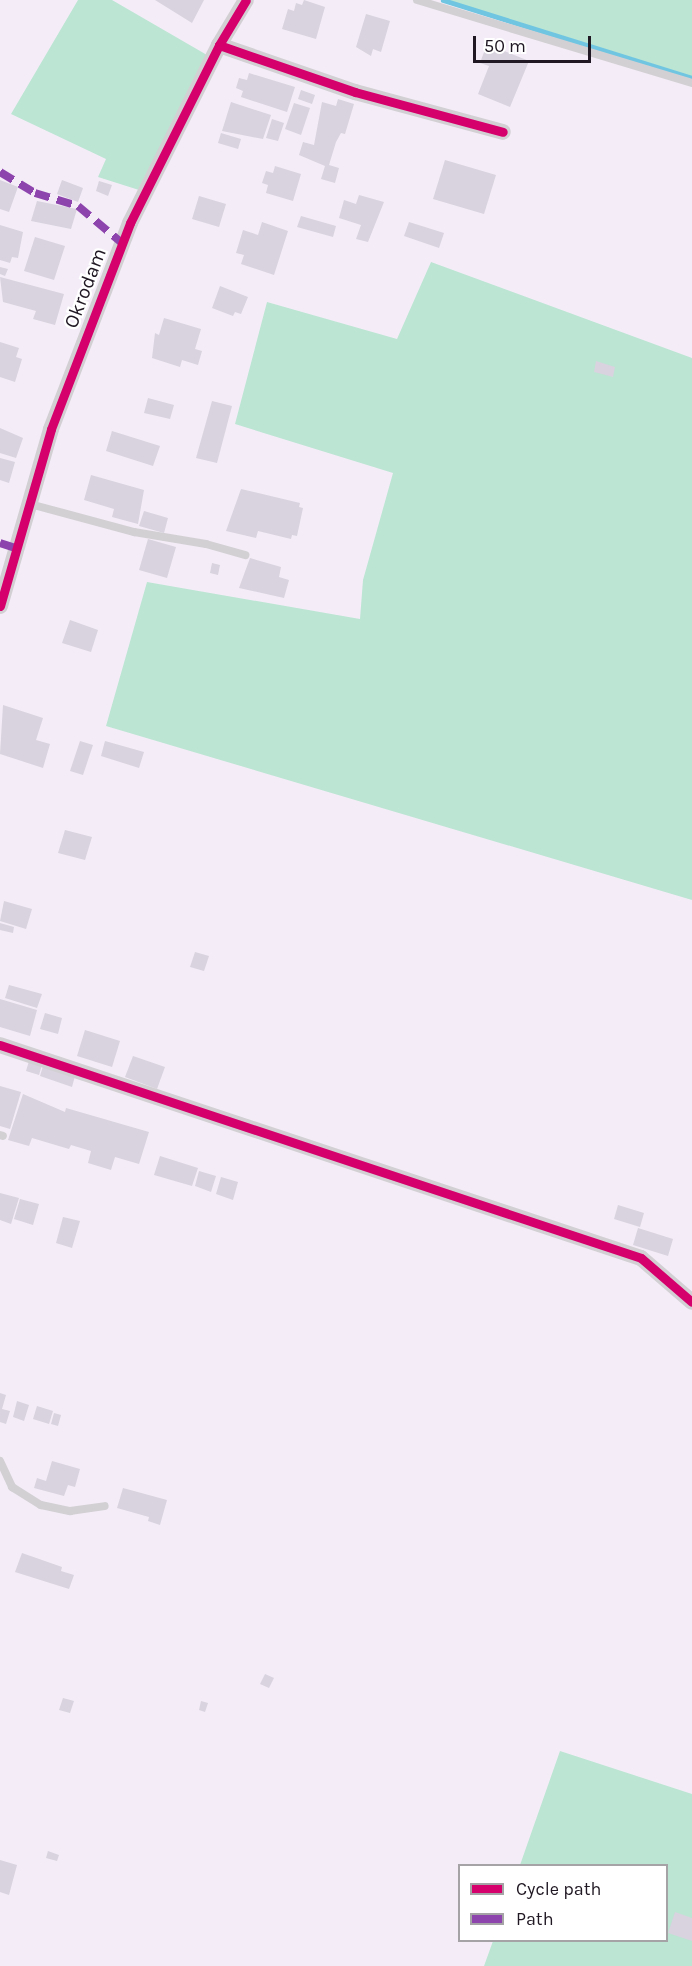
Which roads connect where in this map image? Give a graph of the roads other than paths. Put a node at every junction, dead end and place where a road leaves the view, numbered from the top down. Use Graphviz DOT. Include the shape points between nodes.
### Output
graph roads {
  1 [pos="246,0"];
  2 [pos="417,0"];
  3 [pos="219,45"];
  4 [pos="692,83"];
  5 [pos="503,132"];
  6 [pos="30,504"];
  7 [pos="244,555"];
  8 [pos="0,606"];
  9 [pos="0,1045"];
  10 [pos="692,1302"];
  11 [pos="0,1461"];
  12 [pos="105,1506"];
  1 -- 3 [label="street, Okrodam"];
  2 -- 4 [label="lane"];
  3 -- 5 [label="street" via="356,92"];
  3 -- 6 [label="street, Okrodam" via="130,223 72,372"];
  6 -- 7 [label="lane" via="134,532"];
  6 -- 8 [label="street, Okrodam"];
  9 -- 10 [label="street" via="641,1258"];
  11 -- 12 [label="lane" via="12,1487 41,1505 70,1511"];
}
